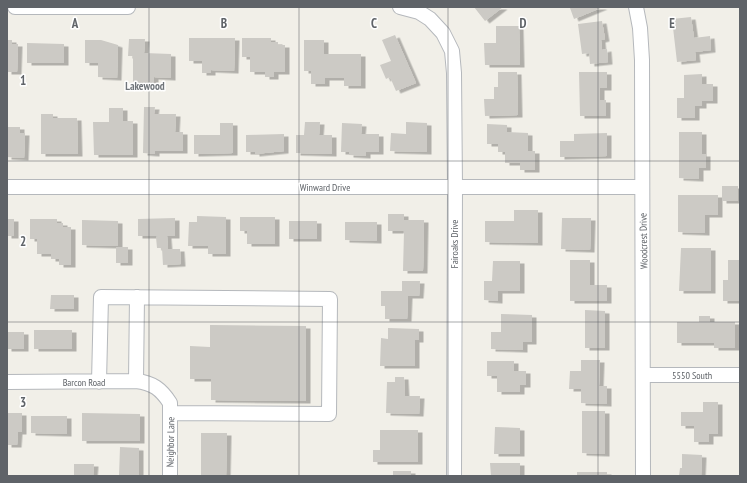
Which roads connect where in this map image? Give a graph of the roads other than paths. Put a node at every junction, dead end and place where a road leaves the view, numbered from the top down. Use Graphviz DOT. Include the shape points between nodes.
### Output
graph roads {
  1 [pos="15,7"];
  2 [pos="95,7"];
  3 [pos="128,7"];
  4 [pos="400,7"];
  5 [pos="636,7"];
  6 [pos="7,187"];
  7 [pos="455,187"];
  8 [pos="642,187"];
  9 [pos="137,297"];
  10 [pos="644,375"];
  11 [pos="740,376"];
  12 [pos="136,381"];
  13 [pos="7,382"];
  14 [pos="99,382"];
  15 [pos="159,388"];
  16 [pos="171,414"];
  17 [pos="170,476"];
  18 [pos="454,476"];
  19 [pos="643,476"];
  1 -- 2 [label="street"];
  2 -- 3 [label="street"];
  4 -- 7 [label="street, Fairoaks Drive" via="419,12 430,19 443,34 452,51"];
  5 -- 8 [label="street, Woodcrest Drive" via="642,60"];
  6 -- 7 [label="street, Winward Drive"];
  7 -- 8 [label="street, Winward Drive"];
  7 -- 18 [label="street, Fairoaks Drive"];
  8 -- 10 [label="street, Woodcrest Drive"];
  9 -- 12 [label="street"];
  9 -- 14 [label="street" via="100,297"];
  9 -- 16 [label="street" via="330,299 330,414"];
  10 -- 11 [label="street, 5550 South"];
  10 -- 19 [label="street, Woodcrest Drive"];
  12 -- 14 [label="street, Barcon Road"];
  12 -- 15 [label="street, Barcon Road" via="148,382"];
  13 -- 14 [label="street, Barcon Road"];
  15 -- 16 [label="street, Neighbor Lane" via="170,403"];
  16 -- 17 [label="street, Neighbor Lane"];
}
